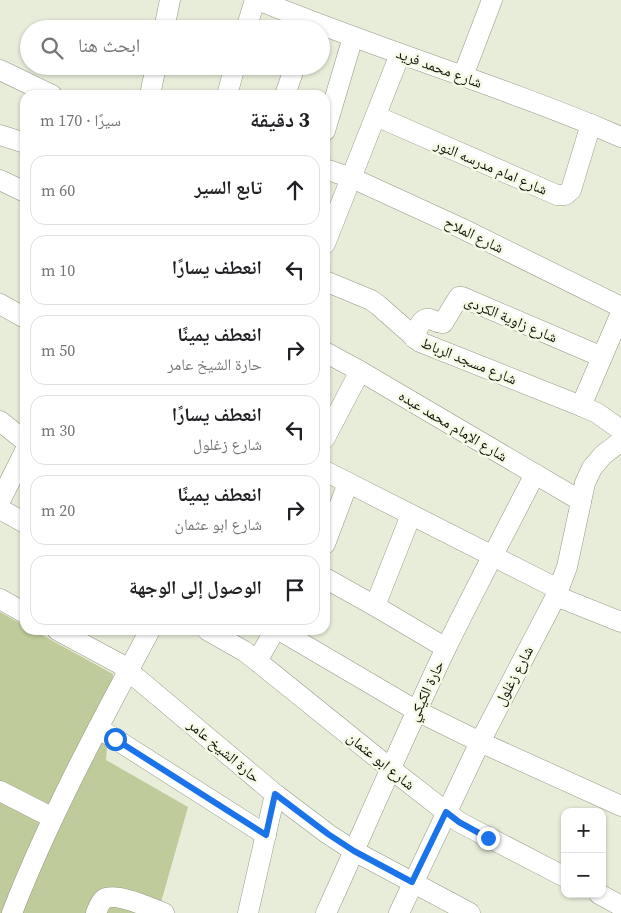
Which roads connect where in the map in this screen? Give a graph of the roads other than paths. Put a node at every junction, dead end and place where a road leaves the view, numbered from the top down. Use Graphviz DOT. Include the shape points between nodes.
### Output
graph roads {
  1 [pos="170,0"];
  2 [pos="256,0"];
  3 [pos="492,0"];
  4 [pos="166,20"];
  5 [pos="249,20"];
  6 [pos="298,20"];
  7 [pos="330,31"];
  8 [pos="353,37"];
  9 [pos="400,54"];
  10 [pos="0,70"];
  11 [pos="154,75"];
  12 [pos="232,75"];
  13 [pos="292,75"];
  14 [pos="463,76"];
  15 [pos="42,90"];
  16 [pos="151,90"];
  17 [pos="228,90"];
  18 [pos="287,90"];
  19 [pos="330,114"];
  20 [pos="376,116"];
  21 [pos="591,124"];
  22 [pos="0,135"];
  23 [pos="621,137"];
  24 [pos="20,141"];
  25 [pos="330,171"];
  26 [pos="352,178"];
  27 [pos="0,180"];
  28 [pos="20,190"];
  29 [pos="330,230"];
  30 [pos="330,283"];
  31 [pos="0,304"];
  32 [pos="621,307"];
  33 [pos="621,313"];
  34 [pos="20,315"];
  35 [pos="414,338"];
  36 [pos="330,355"];
  37 [pos="602,357"];
  38 [pos="360,370"];
  39 [pos="581,406"];
  40 [pos="0,422"];
  41 [pos="330,428"];
  42 [pos="621,430"];
  43 [pos="20,437"];
  44 [pos="621,443"];
  45 [pos="20,461"];
  46 [pos="330,474"];
  47 [pos="535,474"];
  48 [pos="348,483"];
  49 [pos="0,501"];
  50 [pos="581,501"];
  51 [pos="0,509"];
  52 [pos="411,515"];
  53 [pos="20,520"];
  54 [pos="330,531"];
  55 [pos="492,556"];
  56 [pos="330,581"];
  57 [pos="557,592"];
  58 [pos="0,599"];
  59 [pos="375,606"];
  60 [pos="20,610"];
  61 [pos="621,622"];
  62 [pos="66,635"];
  63 [pos="147,635"];
  64 [pos="217,635"];
  65 [pos="272,635"];
  66 [pos="287,635"];
  67 [pos="446,648"];
  68 [pos="257,661"];
  69 [pos="128,670"];
  70 [pos="416,711"];
  71 [pos="98,728"];
  72 [pos="480,742"];
  73 [pos="391,769"];
  74 [pos="0,791"];
  75 [pos="275,794"];
  76 [pos="621,806"];
  77 [pos="446,812"];
  78 [pos="53,818"];
  79 [pos="266,835"];
  80 [pos="354,851"];
  81 [pos="561,875"];
  82 [pos="412,882"];
  83 [pos="606,898"];
  84 [pos="621,906"];
  85 [pos="12,913"];
  86 [pos="96,913"];
  87 [pos="164,913"];
  88 [pos="248,913"];
  89 [pos="326,913"];
  90 [pos="399,913"];
  91 [pos="470,913"];
  1 -- 4 [label="street"];
  2 -- 5 [label="street"];
  2 -- 6 [label="street, شارع محمد فريد"];
  3 -- 14 [label="street"];
  7 -- 8 [label="street, شارع محمد فريد"];
  8 -- 9 [label="street, شارع محمد فريد"];
  8 -- 19 [label="street"];
  9 -- 14 [label="street, شارع محمد فريد"];
  9 -- 20 [label="street"];
  10 -- 15 [label="street"];
  11 -- 16 [label="street"];
  12 -- 17 [label="street"];
  13 -- 18 [label="street"];
  14 -- 21 [label="street, شارع محمد فريد"];
  20 -- 21 [label="street, شارع امام مدرسه النور" via="557,195 565,195 571,190"];
  20 -- 26 [label="street"];
  21 -- 23 [label="street, شارع محمد فريد"];
  22 -- 24 [label="street"];
  25 -- 26 [label="street, شارع الملاح"];
  26 -- 29 [label="street"];
  26 -- 32 [label="street, شارع الملاح"];
  27 -- 28 [label="street"];
  30 -- 35 [label="street, شارع مسجد الرباط" via="378,305"];
  31 -- 34 [label="street"];
  33 -- 37 [label="street"];
  35 -- 37 [label="street, شارع زاوية الكردى" via="422,321 429,319 443,323 462,297"];
  35 -- 39 [label="street, شارع مسجد الرباط"];
  36 -- 38 [label="street, شارع الإمام محمد عبده"];
  37 -- 39 [label="street"];
  38 -- 41 [label="street"];
  38 -- 47 [label="street, شارع الإمام محمد عبده"];
  39 -- 42 [label="street, شارع مسجد الرباط"];
  40 -- 43 [label="street"];
  44 -- 50 [label="street, شارع زغلول" via="603,455 592,468"];
  45 -- 49 [label="street"];
  46 -- 48 [label="street"];
  47 -- 50 [label="street, شارع الإمام محمد عبده"];
  47 -- 55 [label="street, حارة الكيكي"];
  48 -- 52 [label="street"];
  48 -- 54 [label="street"];
  50 -- 57 [label="street, شارع زغلول"];
  51 -- 53 [label="street"];
  52 -- 55 [label="street"];
  52 -- 59 [label="street"];
  55 -- 57 [label="street"];
  55 -- 67 [label="street, حارة الكيكي"];
  56 -- 59 [label="street"];
  57 -- 61 [label="street"];
  57 -- 72 [label="street, شارع زغلول"];
  58 -- 60 [label="street"];
  59 -- 67 [label="street"];
  62 -- 69 [label="street, حارة الشيخ عامر"];
  63 -- 69 [label="street"];
  64 -- 68 [label="street, شارع ابو عثمان"];
  65 -- 68 [label="street"];
  66 -- 70 [label="street"];
  67 -- 70 [label="street, حارة الكيكي"];
  68 -- 73 [label="street, شارع ابو عثمان"];
  69 -- 71 [label="street"];
  69 -- 75 [label="street, حارة الشيخ عامر"];
  70 -- 72 [label="street"];
  70 -- 73 [label="street, حارة الكيكي"];
  71 -- 78 [label="street"];
  71 -- 79 [label="street"];
  72 -- 76 [label="street"];
  72 -- 77 [label="street, شارع زغلول"];
  73 -- 77 [label="street, شارع ابو عثمان"];
  73 -- 80 [label="street, حارة الكيكي"];
  74 -- 78 [label="street"];
  75 -- 79 [label="street"];
  75 -- 80 [label="street, حارة الشيخ عامر"];
  77 -- 81 [label="street, شارع ابو عثمان" via="472,830"];
  77 -- 82 [label="street, شارع زغلول"];
  78 -- 85 [label="street"];
  79 -- 88 [label="street"];
  80 -- 82 [label="street, حارة الشيخ عامر"];
  80 -- 89 [label="street, حارة الكيكي"];
  82 -- 90 [label="street, شارع زغلول"];
  82 -- 91 [label="street, حارة الشيخ عامر"];
  83 -- 84 [label="street"];
  86 -- 87 [label="street" via="104,900 113,897"];
}
